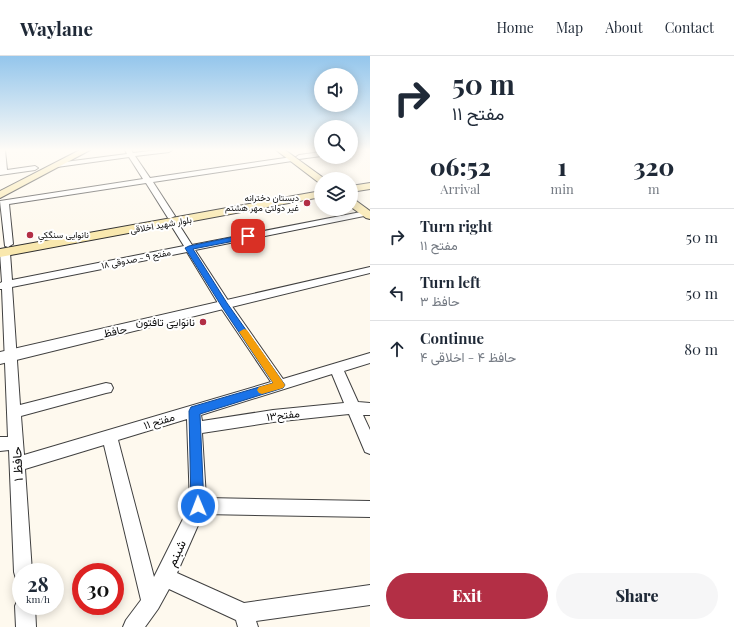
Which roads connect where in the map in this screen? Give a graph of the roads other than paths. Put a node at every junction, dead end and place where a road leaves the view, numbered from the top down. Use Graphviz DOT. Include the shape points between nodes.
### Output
graph roads {
  1 [pos="18,177"];
  2 [pos="39,177"];
  3 [pos="145,177"];
  4 [pos="172,177"];
  5 [pos="148,181"];
  6 [pos="370,181"];
  7 [pos="358,183"];
  8 [pos="0,186"];
  9 [pos="370,186"];
  10 [pos="314,190"];
  11 [pos="358,192"];
  12 [pos="314,195"];
  13 [pos="2,201"];
  14 [pos="358,202"];
  15 [pos="369,212"];
  16 [pos="3,218"];
  17 [pos="172,219"];
  18 [pos="189,248"];
  19 [pos="3,249"];
  20 [pos="370,270"];
  21 [pos="4,286"];
  22 [pos="224,305"];
  23 [pos="6,357"];
  24 [pos="370,358"];
  25 [pos="336,368"];
  26 [pos="280,385"];
  27 [pos="106,388"];
  28 [pos="353,408"];
  29 [pos="370,409"];
  30 [pos="194,411"];
  31 [pos="15,412"];
  32 [pos="196,428"];
  33 [pos="109,436"];
  34 [pos="16,443"];
  35 [pos="0,444"];
  36 [pos="370,448"];
  37 [pos="17,464"];
  38 [pos="198,506"];
  39 [pos="370,510"];
  40 [pos="22,563"];
  41 [pos="164,577"];
  42 [pos="370,595"];
  43 [pos="151,602"];
  44 [pos="25,615"];
  45 [pos="246,620"];
  46 [pos="26,627"];
  47 [pos="133,627"];
  1 -- 8 [label="main road"];
  2 -- 13 [label="main road"];
  3 -- 5 [label="street"];
  4 -- 5 [label="street"];
  5 -- 13 [label="street"];
  5 -- 17 [label="street"];
  6 -- 7 [label="main road"];
  9 -- 11 [label="main road"];
  10 -- 17 [label="main road, بلوار شهید اخلاقی"];
  12 -- 17 [label="main road, بلوار شهید اخلاقی"];
  13 -- 16 [label="street, حافظ ۱"];
  14 -- 15 [label="main road"];
  15 -- 18 [label="street, مفتح ۹ - صدوقی ۱۸"];
  16 -- 19 [label="street, حافظ ۱"];
  17 -- 18 [label="street"];
  17 -- 19 [label="main road, بلوار شهید اخلاقی"];
  18 -- 21 [label="street, مفتح ۹ - صدوقی ۱۸"];
  18 -- 22 [label="street"];
  19 -- 21 [label="street, حافظ ۱"];
  20 -- 22 [label="street, حافظ"];
  21 -- 23 [label="street, حافظ ۱"];
  22 -- 23 [label="street, حافظ"];
  22 -- 26 [label="street"];
  23 -- 31 [label="street, حافظ ۱"];
  24 -- 25 [label="street, مفتح ۱۱"];
  25 -- 26 [label="street, مفتح ۱۱"];
  25 -- 28 [label="street"];
  26 -- 30 [label="street, مفتح ۱۱"];
  27 -- 31 [label="street"];
  28 -- 29 [label="street, مفتح۱۳"];
  28 -- 32 [label="street, مفتح۱۳" via="273,416"];
  28 -- 36 [label="street"];
  30 -- 32 [label="street, شبنم"];
  30 -- 33 [label="street, مفتح ۱۱"];
  31 -- 34 [label="street, حافظ ۱"];
  32 -- 38 [label="street, شبنم"];
  33 -- 37 [label="street, مفتح ۱۱"];
  33 -- 43 [label="street"];
  34 -- 35 [label="street"];
  34 -- 37 [label="street, حافظ ۱"];
  37 -- 40 [label="street, حافظ ۱"];
  38 -- 39 [label="street"];
  38 -- 41 [label="street, شبنم"];
  41 -- 43 [label="street, شبنم"];
  41 -- 45 [label="street, شبنم"];
  42 -- 45 [label="street"];
  43 -- 47 [label="street, شبنم"];
  44 -- 46 [label="street"];
}
